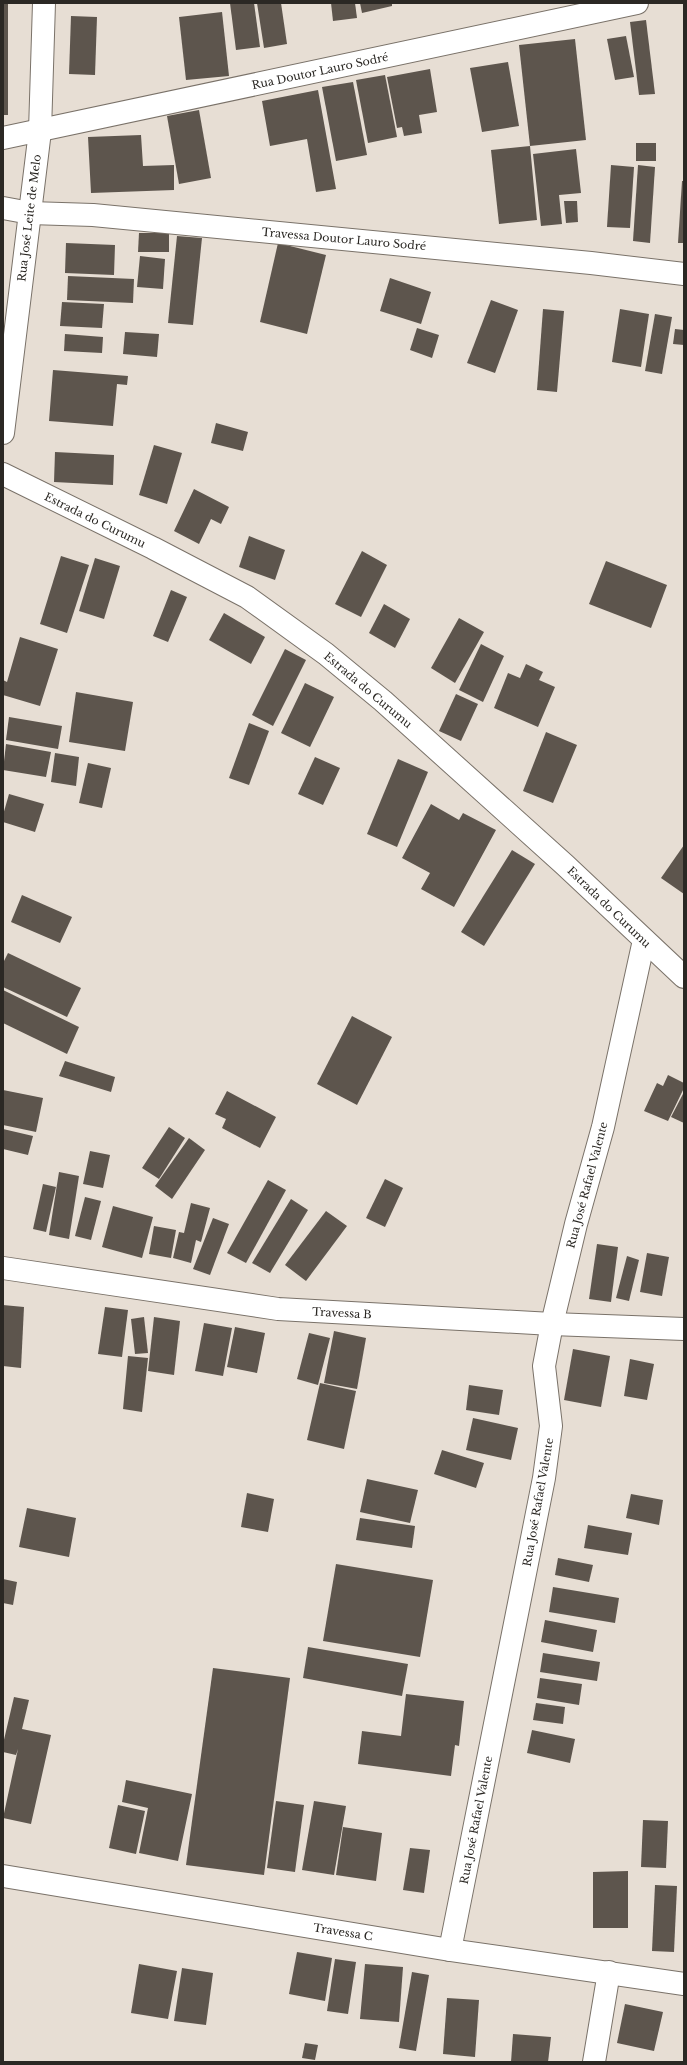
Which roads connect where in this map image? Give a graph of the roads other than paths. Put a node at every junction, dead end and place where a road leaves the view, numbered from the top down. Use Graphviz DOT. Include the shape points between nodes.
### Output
graph roads {
  1 [pos="44,3"];
  2 [pos="637,3"];
  3 [pos="40,131"];
  4 [pos="3,138"];
  5 [pos="3,208"];
  6 [pos="30,213"];
  7 [pos="684,274"];
  8 [pos="3,433"];
  9 [pos="3,474"];
  10 [pos="644,940"];
  11 [pos="684,977"];
  12 [pos="3,1268"];
  13 [pos="552,1324"];
  14 [pos="684,1329"];
  15 [pos="3,1876"];
  16 [pos="450,1950"];
  17 [pos="609,1972"];
  18 [pos="684,1984"];
  19 [pos="594,2062"];
  1 -- 3 [label="street, Rua José Leite de Melo"];
  2 -- 3 [label="street, Rua Doutor Lauro Sodré"];
  3 -- 4 [label="street, Rua Doutor Lauro Sodré"];
  3 -- 6 [label="street, Rua José Leite de Melo"];
  5 -- 6 [label="street, Travessa Doutor Lauro Sodré"];
  6 -- 7 [label="street, Travessa Doutor Lauro Sodré" via="101,216"];
  6 -- 8 [label="street, Rua José Leite de Melo"];
  9 -- 10 [label="street, Estrada do Curumu" via="246,597 326,654 565,865"];
  10 -- 11 [label="street, Estrada do Curumu"];
  10 -- 13 [label="street, Rua José Rafael Valente" via="603,1127"];
  12 -- 13 [label="street, Travessa B" via="278,1309"];
  13 -- 14 [label="street, Travessa B"];
  13 -- 16 [label="street, Rua José Rafael Valente" via="544,1366 551,1426 544,1478"];
  15 -- 16 [label="street, Travessa C"];
  16 -- 17 [label="street, Travessa C"];
  17 -- 18 [label="street, Travessa C"];
  17 -- 19 [label="street"];
}
